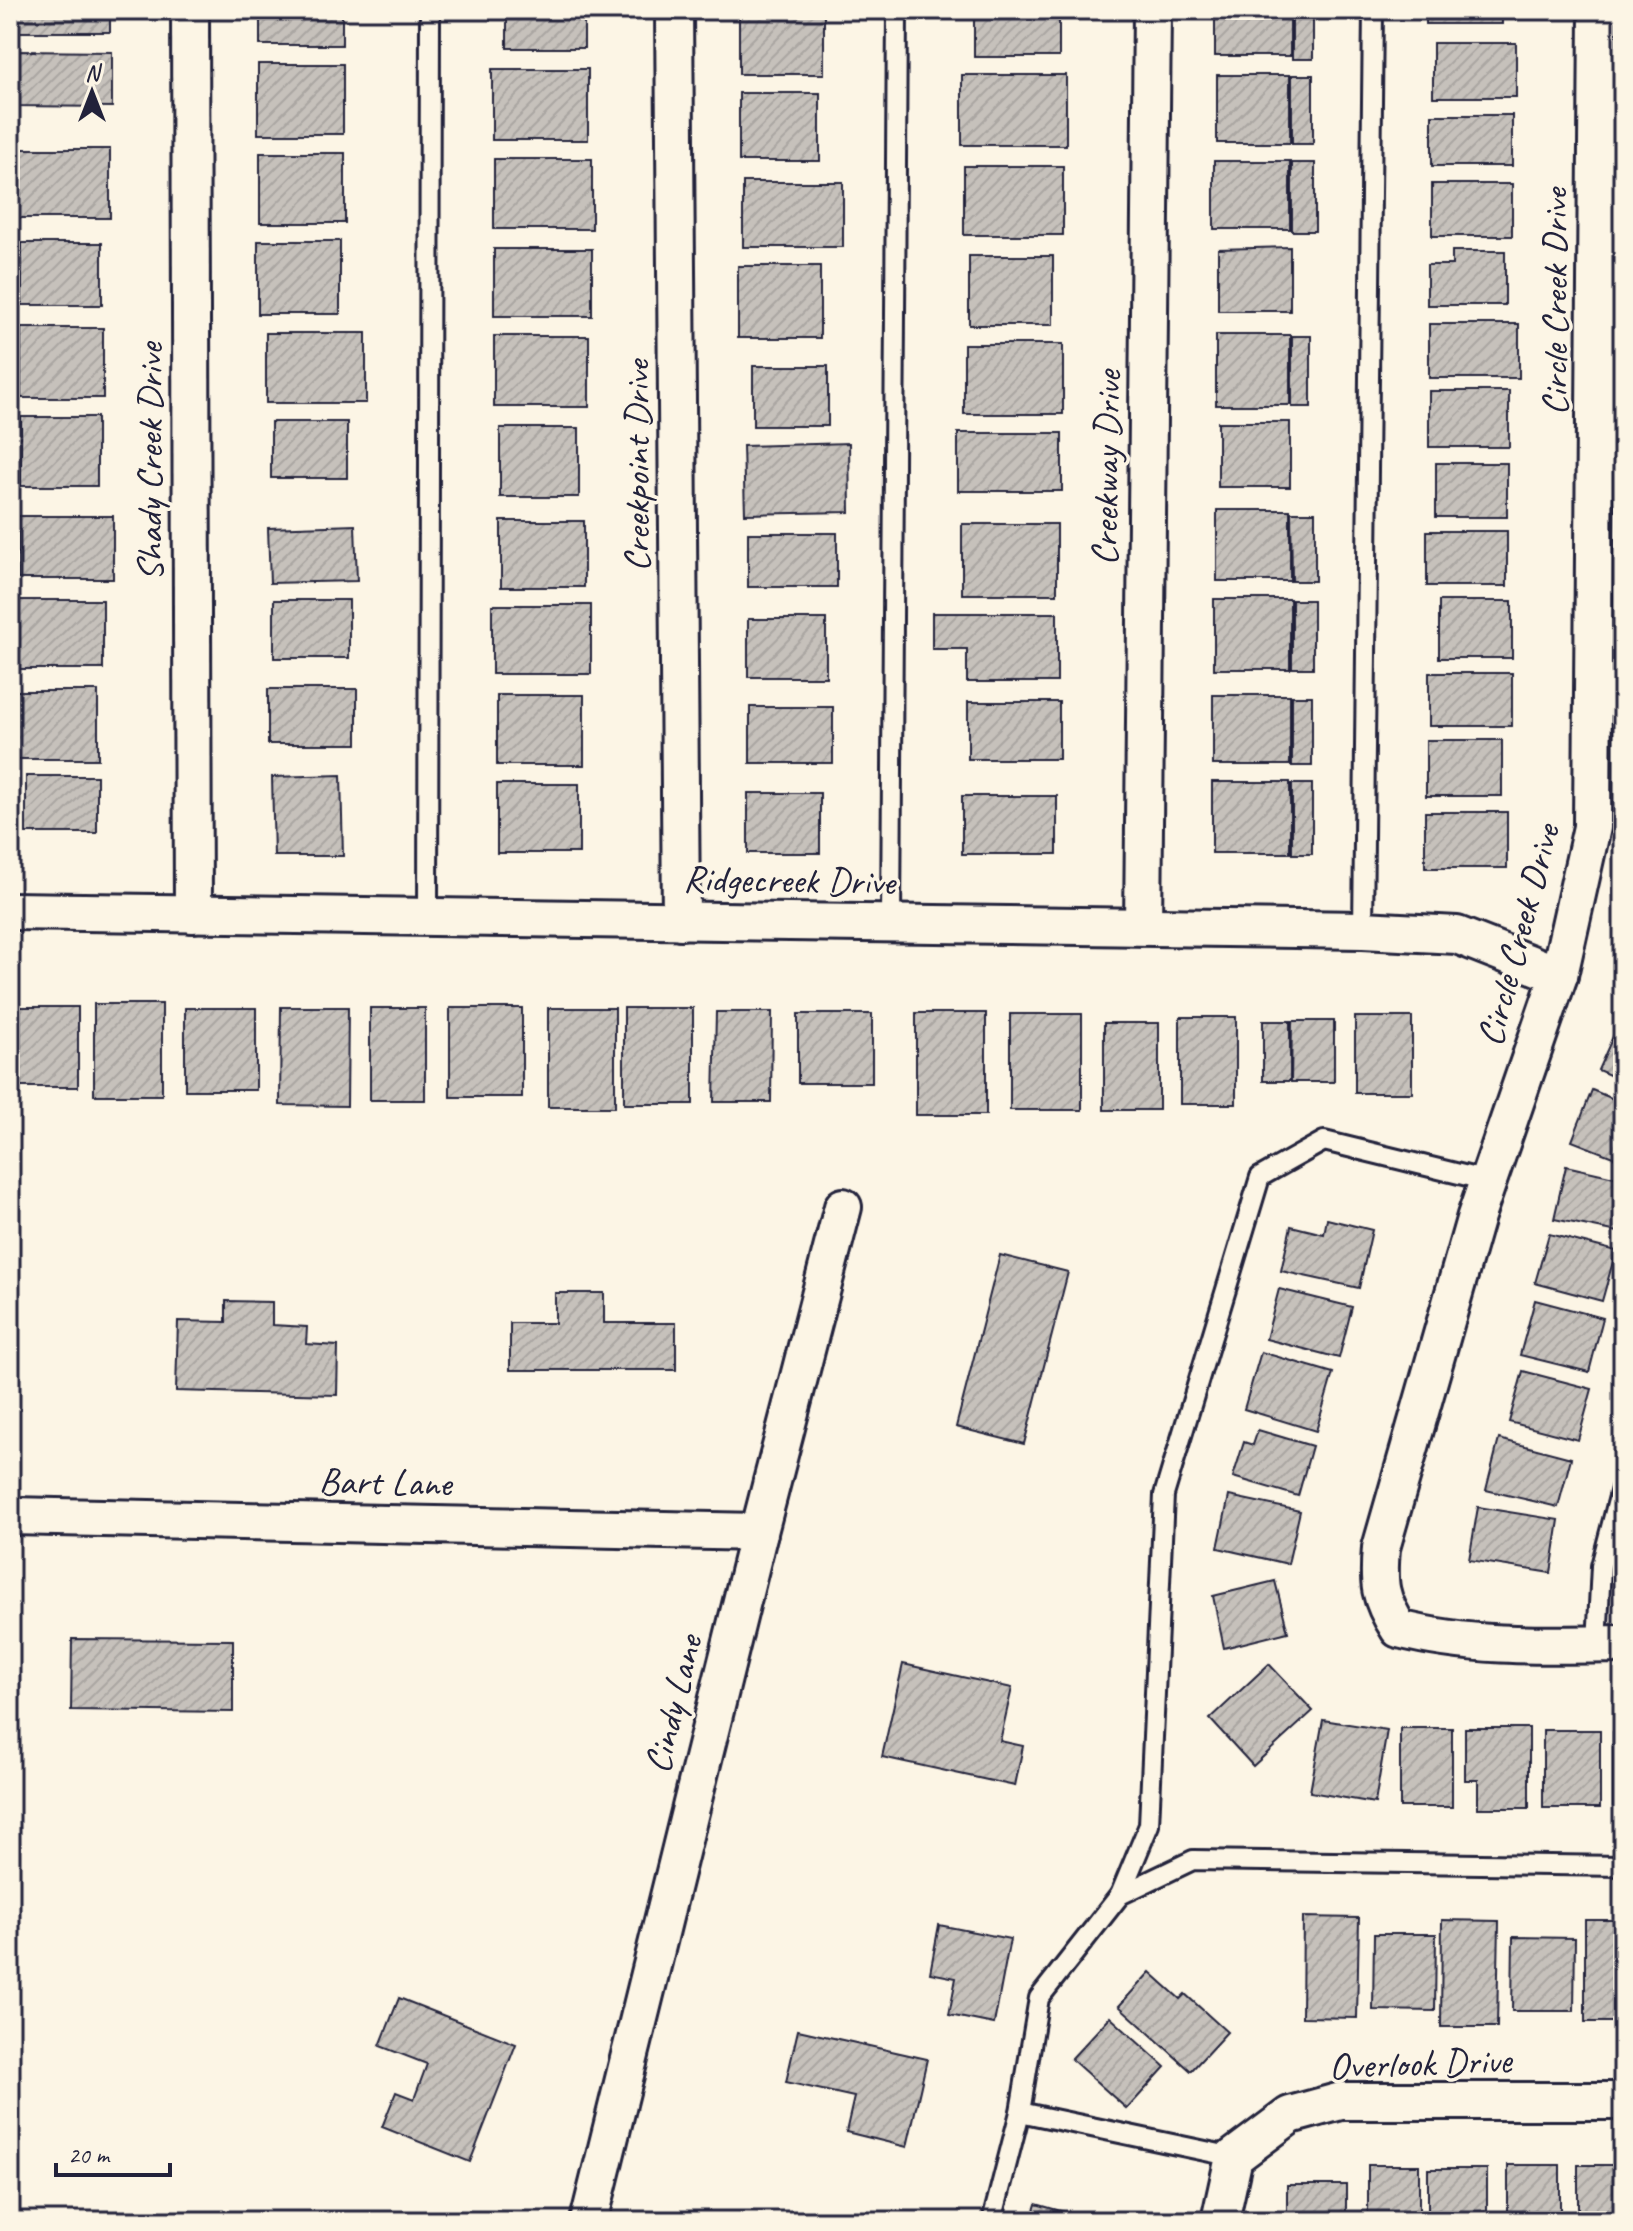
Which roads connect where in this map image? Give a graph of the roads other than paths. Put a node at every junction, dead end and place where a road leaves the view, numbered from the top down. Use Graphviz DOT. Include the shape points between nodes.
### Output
graph roads {
  1 [pos="190,10"];
  2 [pos="430,10"];
  3 [pos="674,10"];
  4 [pos="897,10"];
  5 [pos="1152,10"];
  6 [pos="1373,10"];
  7 [pos="1598,10"];
  8 [pos="10,911"];
  9 [pos="193,914"];
  10 [pos="428,917"];
  11 [pos="681,921"];
  12 [pos="891,923"];
  13 [pos="1143,926"];
  14 [pos="1363,930"];
  15 [pos="1559,975"];
  16 [pos="1488,1181"];
  17 [pos="843,1207"];
  18 [pos="1623,1481"];
  19 [pos="10,1516"];
  20 [pos="759,1532"];
  21 [pos="1610,1644"];
  22 [pos="1623,1866"];
  23 [pos="1120,1895"];
  24 [pos="1623,2101"];
  25 [pos="1020,2112"];
  26 [pos="1234,2157"];
  27 [pos="589,2221"];
  28 [pos="992,2221"];
  29 [pos="1220,2221"];
  1 -- 9 [label="street, Shady Creek Drive"];
  2 -- 10 [label="lane"];
  3 -- 11 [label="street, Creekpoint Drive"];
  4 -- 12 [label="lane"];
  5 -- 13 [label="street, Creekway Drive"];
  6 -- 14 [label="lane"];
  7 -- 15 [label="street, Circle Creek Drive" via="1592,827"];
  8 -- 9 [label="street, Ridgecreek Drive"];
  9 -- 10 [label="street, Ridgecreek Drive"];
  10 -- 11 [label="street, Ridgecreek Drive"];
  11 -- 12 [label="street, Ridgecreek Drive"];
  12 -- 13 [label="street, Ridgecreek Drive"];
  13 -- 14 [label="street, Ridgecreek Drive"];
  14 -- 15 [label="street, Ridgecreek Drive" via="1457,935"];
  15 -- 16 [label="street, Circle Creek Drive"];
  16 -- 21 [label="street, Circle Creek Drive" via="1381,1548 1378,1580 1385,1607 1399,1629 1437,1639"];
  16 -- 23 [label="lane" via="1324,1141 1260,1177 1164,1495 1149,1825"];
  17 -- 20 [label="street, Cindy Lane"];
  18 -- 21 [label="lane" via="1601,1566"];
  19 -- 20 [label="street, Bart Lane"];
  20 -- 27 [label="street, Cindy Lane"];
  22 -- 23 [label="lane" via="1193,1860"];
  23 -- 25 [label="lane" via="1039,1998"];
  24 -- 26 [label="street, Overlook Drive" via="1341,2101 1290,2115"];
  25 -- 26 [label="lane"];
  25 -- 28 [label="lane"];
  26 -- 29 [label="street"];
}
